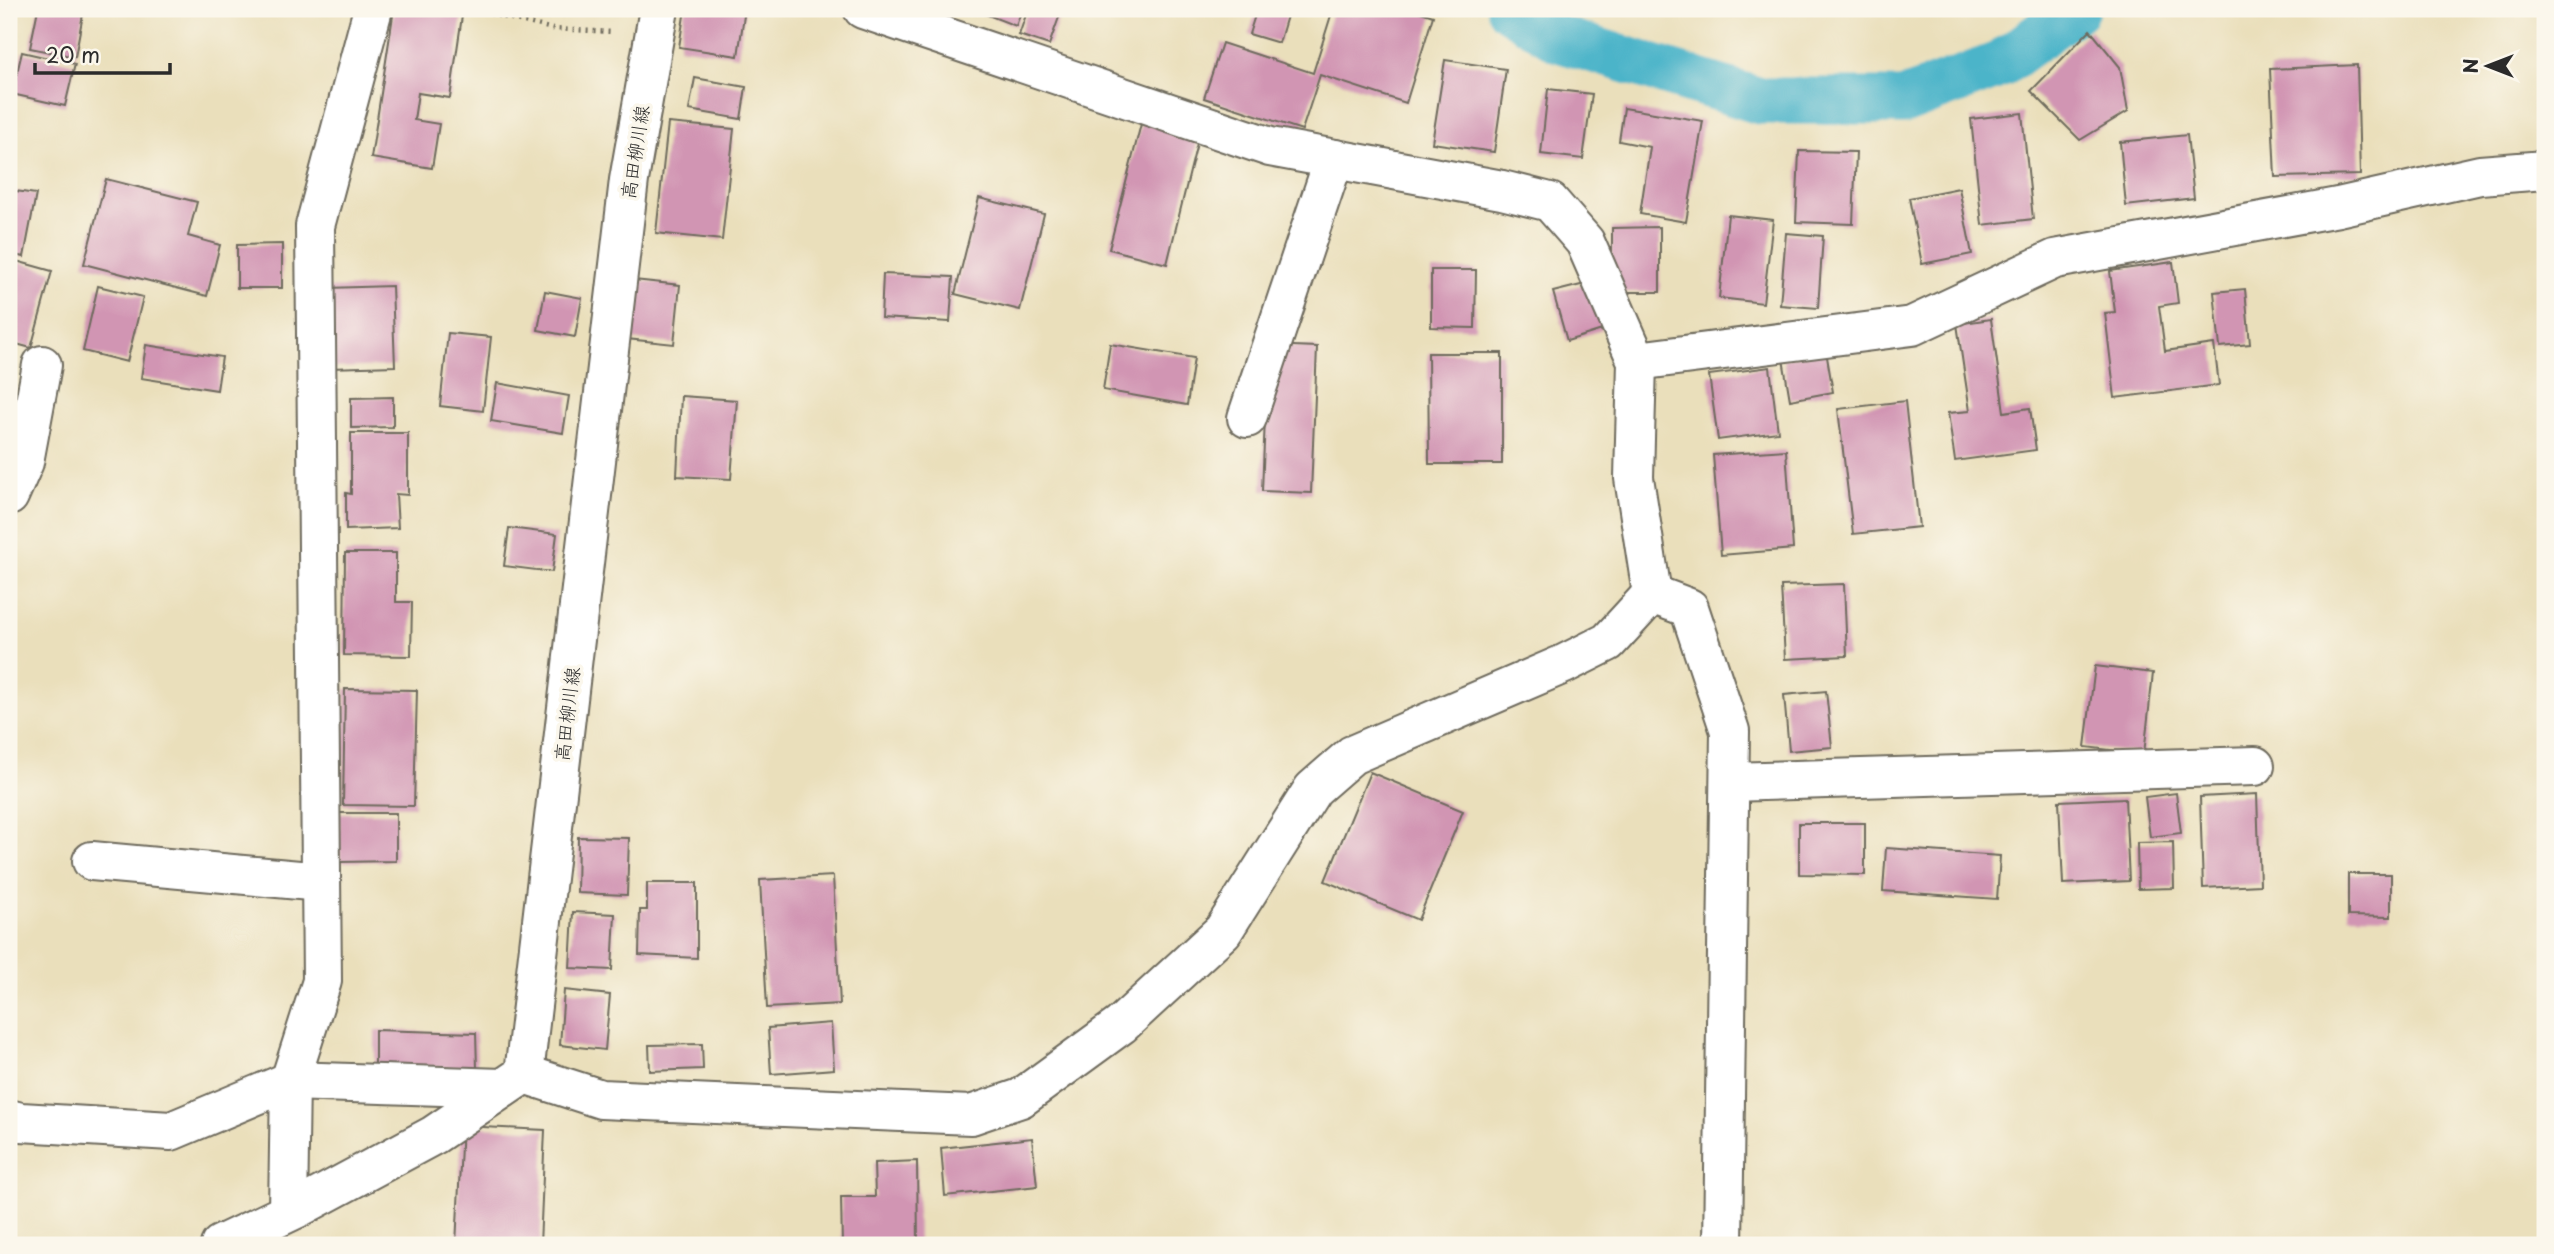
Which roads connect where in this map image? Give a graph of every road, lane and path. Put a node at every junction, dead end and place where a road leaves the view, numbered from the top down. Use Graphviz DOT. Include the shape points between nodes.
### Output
graph roads {
  1 [pos="373,9"];
  2 [pos="470,9"];
  3 [pos="863,9"];
  4 [pos="657,21"];
  5 [pos="1334,159"];
  6 [pos="2545,170"];
  7 [pos="1637,361"];
  8 [pos="41,365"];
  9 [pos="1247,418"];
  10 [pos="9,496"];
  11 [pos="1652,594"];
  12 [pos="2255,766"];
  13 [pos="1730,782"];
  14 [pos="92,861"];
  15 [pos="321,882"];
  16 [pos="290,1081"];
  17 [pos="513,1081"];
  18 [pos="9,1119"];
  19 [pos="288,1212"];
  20 [pos="220,1245"];
  21 [pos="1723,1245"];
  1 -- 15 [label="street" via="314,226"];
  2 -- 4 [label="path" via="553,29"];
  3 -- 5 [label="street" via="1270,147"];
  4 -- 17 [label="street, 高田柳川線" via="629,180"];
  5 -- 7 [label="street" via="1550,202 1585,242"];
  5 -- 9 [label="street"];
  6 -- 7 [label="street" via="2480,175 2338,207 2055,258 1912,326"];
  7 -- 11 [label="street" via="1634,478"];
  8 -- 10 [label="street" via="24,462"];
  11 -- 13 [label="street" via="1689,608 1730,730"];
  11 -- 17 [label="street" via="1608,642 1352,755 1313,789 1223,930 1121,1025 1021,1098 971,1115 601,1099"];
  12 -- 13 [label="street"];
  13 -- 21 [label="street"];
  14 -- 15 [label="street"];
  15 -- 16 [label="street" via="322,981"];
  16 -- 17 [label="street"];
  16 -- 18 [label="street" via="171,1131"];
  16 -- 19 [label="street"];
  17 -- 19 [label="street" via="434,1135"];
  19 -- 20 [label="street"];
}
